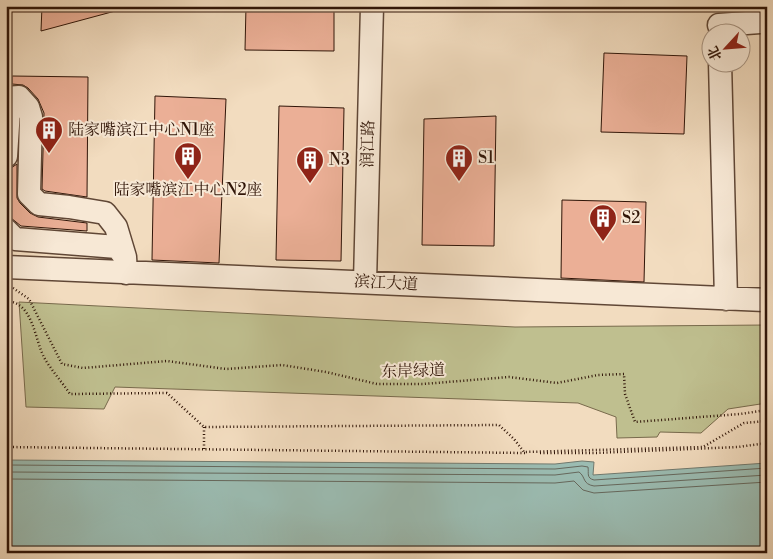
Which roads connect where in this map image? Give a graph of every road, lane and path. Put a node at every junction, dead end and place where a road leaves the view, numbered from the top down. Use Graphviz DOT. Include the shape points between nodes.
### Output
graph roads {
  1 [pos="372,6"];
  2 [pos="719,21"];
  3 [pos="767,21"];
  4 [pos="720,72"];
  5 [pos="6,98"];
  6 [pos="6,102"];
  7 [pos="6,156"];
  8 [pos="6,230"];
  9 [pos="126,265"];
  10 [pos="6,267"];
  11 [pos="365,282"];
  12 [pos="6,288"];
  13 [pos="726,299"];
  14 [pos="767,300"];
  15 [pos="6,301"];
  16 [pos="767,410"];
  17 [pos="767,421"];
  18 [pos="204,427"];
  19 [pos="767,442"];
  20 [pos="6,447"];
  21 [pos="204,449"];
  1 -- 11 [label="street, 润江路"];
  2 -- 3 [label="street"];
  4 -- 13 [label="street"];
  5 -- 9 [label="street" via="19,97 28,107 31,117 29,194 39,204 105,213 116,226"];
  6 -- 7 [label="street" via="9,110"];
  8 -- 9 [label="street" via="15,239 117,247"];
  9 -- 10 [label="street, 滨江大道"];
  9 -- 11 [label="street, 滨江大道"];
  11 -- 13 [label="street, 滨江大道"];
  12 -- 16 [label="path, 东岸绿道" via="13,288 29,298 62,364 83,368 167,361 226,369 282,365 377,384 509,377 557,383 624,374 625,394 635,422"];
  13 -- 14 [label="street, 滨江大道"];
  15 -- 18 [label="path" via="14,301 28,313 45,358 70,394 167,393"];
  17 -- 18 [label="path" via="744,423 703,447 524,452 499,425"];
  18 -- 21 [label="path"];
  19 -- 21 [label="path" via="738,447 588,453"];
  20 -- 21 [label="path"];
}
